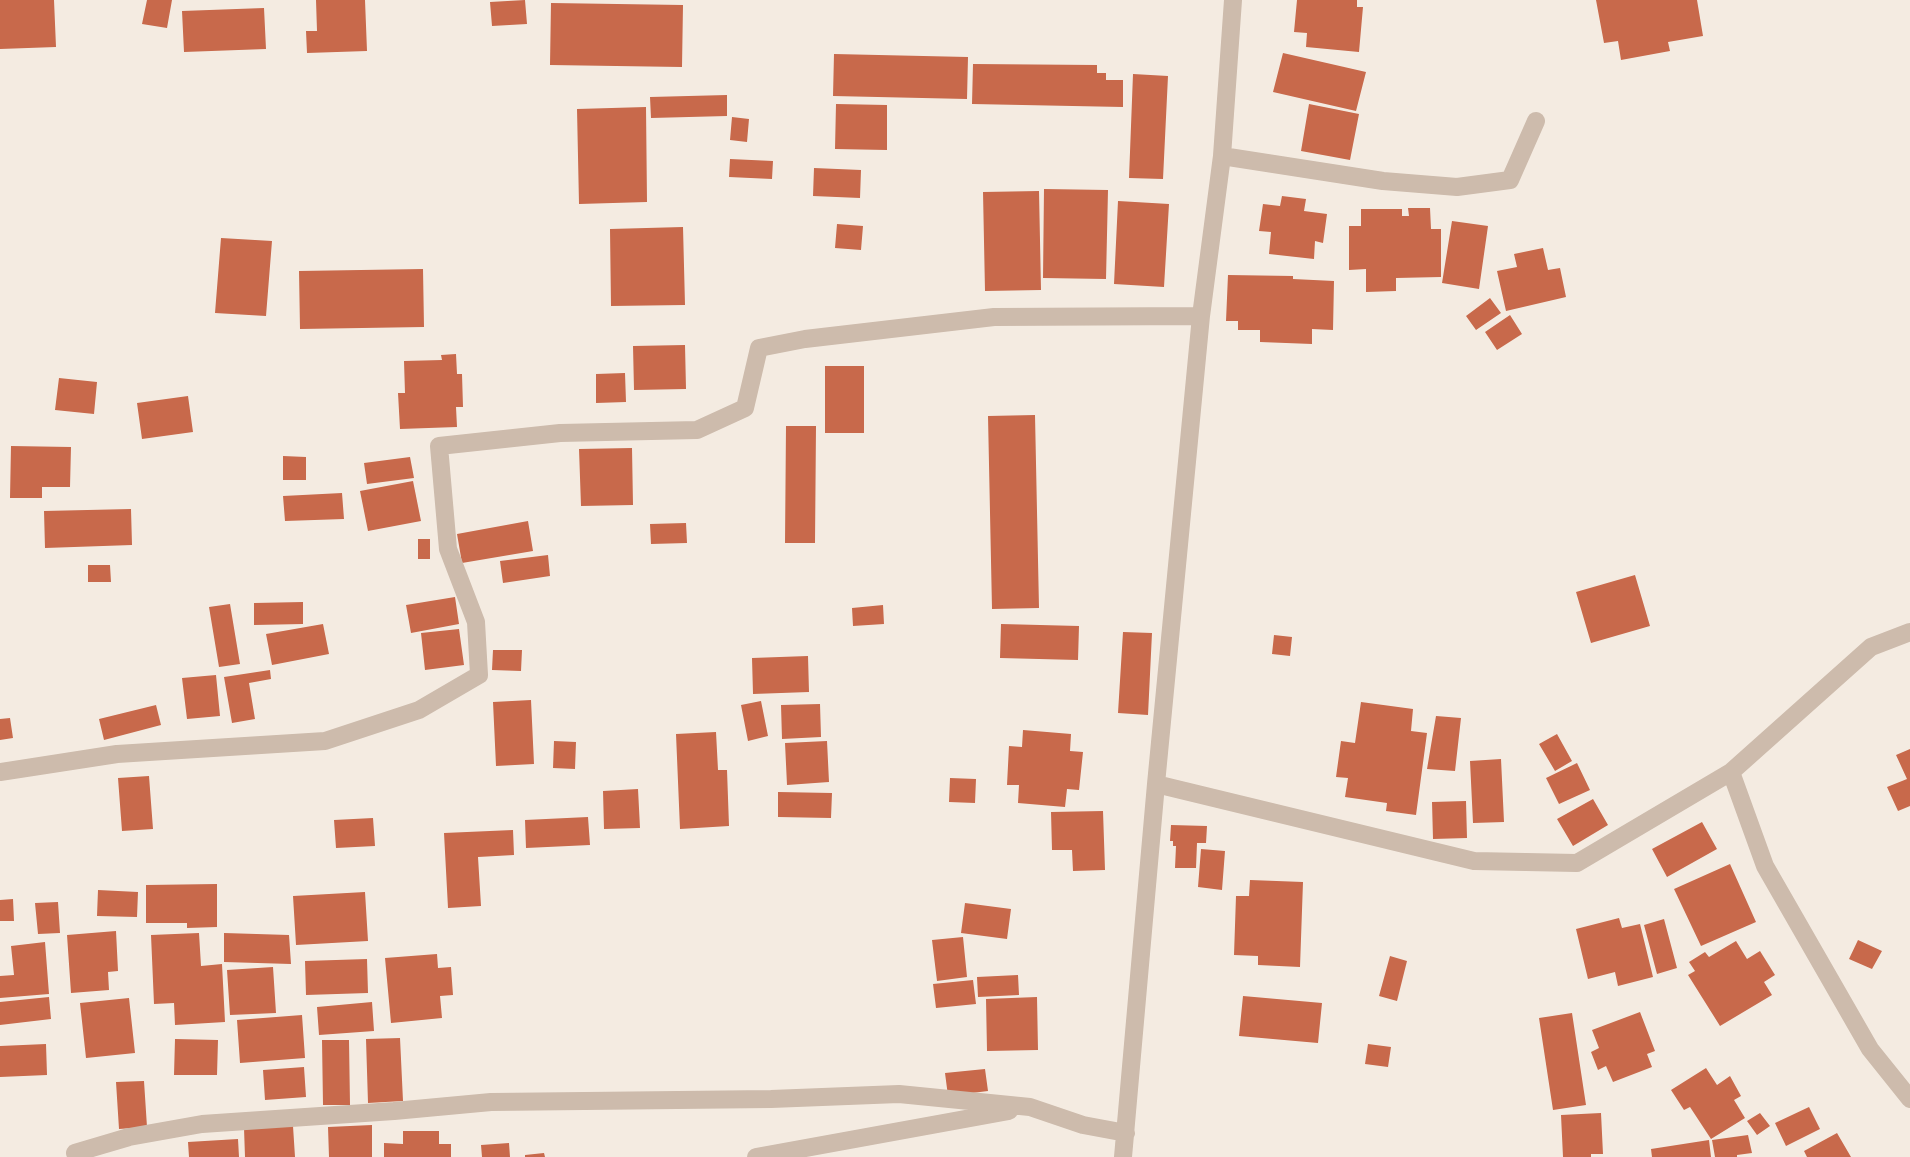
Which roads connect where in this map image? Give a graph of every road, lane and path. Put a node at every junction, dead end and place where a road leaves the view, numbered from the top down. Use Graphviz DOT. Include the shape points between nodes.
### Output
graph roads {
  1 [pos="1233,0"];
  2 [pos="1536,121"];
  3 [pos="1222,156"];
  4 [pos="1201,316"];
  5 [pos="1910,632"];
  6 [pos="0,772"];
  7 [pos="1731,772"];
  8 [pos="1156,783"];
  9 [pos="1910,1099"];
  10 [pos="1030,1107"];
  11 [pos="1126,1133"];
  12 [pos="75,1153"];
  13 [pos="755,1157"];
  14 [pos="1123,1157"];
  1 -- 3 [label="street"];
  2 -- 3 [label="street" via="1510,180 1457,187 1383,181"];
  3 -- 4 [label="street"];
  4 -- 6 [label="street" via="994,317 805,339 760,348 745,408 698,430 560,433 439,446 448,549 476,622 479,676 419,710 325,741 117,754"];
  4 -- 8 [label="street"];
  5 -- 7 [label="street" via="1871,647"];
  7 -- 8 [label="street" via="1577,863 1474,861"];
  7 -- 9 [label="street" via="1765,866 1870,1049"];
  8 -- 11 [label="street"];
  10 -- 11 [label="street" via="1083,1125"];
  10 -- 12 [label="street" via="900,1094 491,1102 202,1124 129,1137"];
  10 -- 13 [label="street"];
  11 -- 14 [label="street"];
}
